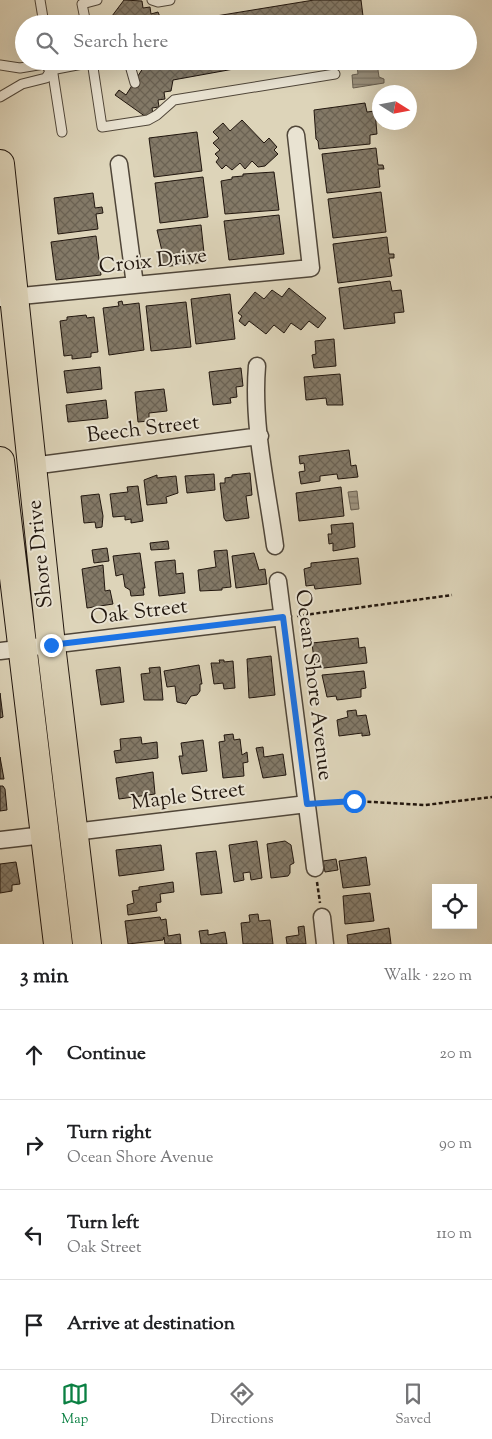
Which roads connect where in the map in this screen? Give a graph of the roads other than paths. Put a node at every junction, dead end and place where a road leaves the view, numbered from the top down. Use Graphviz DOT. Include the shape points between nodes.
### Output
graph roads {
  1 [pos="40,0"];
  2 [pos="97,0"];
  3 [pos="152,0"];
  4 [pos="170,0"];
  5 [pos="42,15"];
  6 [pos="84,15"];
  7 [pos="0,65"];
  8 [pos="15,67"];
  9 [pos="50,70"];
  10 [pos="52,70"];
  11 [pos="95,70"];
  12 [pos="131,70"];
  13 [pos="335,74"];
  14 [pos="135,83"];
  15 [pos="0,97"];
  16 [pos="62,132"];
  17 [pos="296,135"];
  18 [pos="0,164"];
  19 [pos="119,164"];
  20 [pos="135,285"];
  21 [pos="7,297"];
  22 [pos="257,366"];
  23 [pos="260,436"];
  24 [pos="0,461"];
  25 [pos="0,465"];
  26 [pos="32,466"];
  27 [pos="275,546"];
  28 [pos="278,581"];
  29 [pos="283,617"];
  30 [pos="51,645"];
  31 [pos="11,649"];
  32 [pos="307,804"];
  33 [pos="74,832"];
  34 [pos="44,835"];
  35 [pos="0,840"];
  36 [pos="315,868"];
  37 [pos="322,917"];
  38 [pos="58,944"];
  39 [pos="87,944"];
  40 [pos="325,944"];
  1 -- 5 [label="lane"];
  2 -- 6 [label="lane" via="82,4"];
  3 -- 4 [label="lane"];
  7 -- 8 [label="lane"];
  9 -- 15 [label="lane" via="46,78 22,84"];
  10 -- 16 [label="lane"];
  11 -- 13 [label="lane" via="102,127 148,120 174,100"];
  12 -- 14 [label="lane"];
  17 -- 20 [label="street, Croix Drive" via="311,268"];
  18 -- 21 [label="highway, Shore Drive"];
  19 -- 20 [label="street"];
  20 -- 21 [label="street, Croix Drive"];
  21 -- 26 [label="highway, Shore Drive"];
  22 -- 23 [label="street"];
  23 -- 26 [label="street, Beech Street"];
  23 -- 27 [label="street"];
  24 -- 25 [label="highway, Shore Drive"];
  25 -- 31 [label="highway, Shore Drive"];
  26 -- 30 [label="highway, Shore Drive"];
  28 -- 29 [label="street, Ocean Shore Avenue"];
  29 -- 30 [label="street, Oak Street"];
  29 -- 32 [label="street, Ocean Shore Avenue"];
  30 -- 31 [label="street, Oak Street"];
  30 -- 33 [label="highway, Shore Drive"];
  31 -- 34 [label="highway, Shore Drive"];
  32 -- 33 [label="street, Maple Street"];
  32 -- 36 [label="street, Ocean Shore Avenue"];
  33 -- 39 [label="highway, Shore Drive"];
  34 -- 35 [label="street"];
  34 -- 38 [label="highway, Shore Drive"];
  37 -- 40 [label="street"];
}
